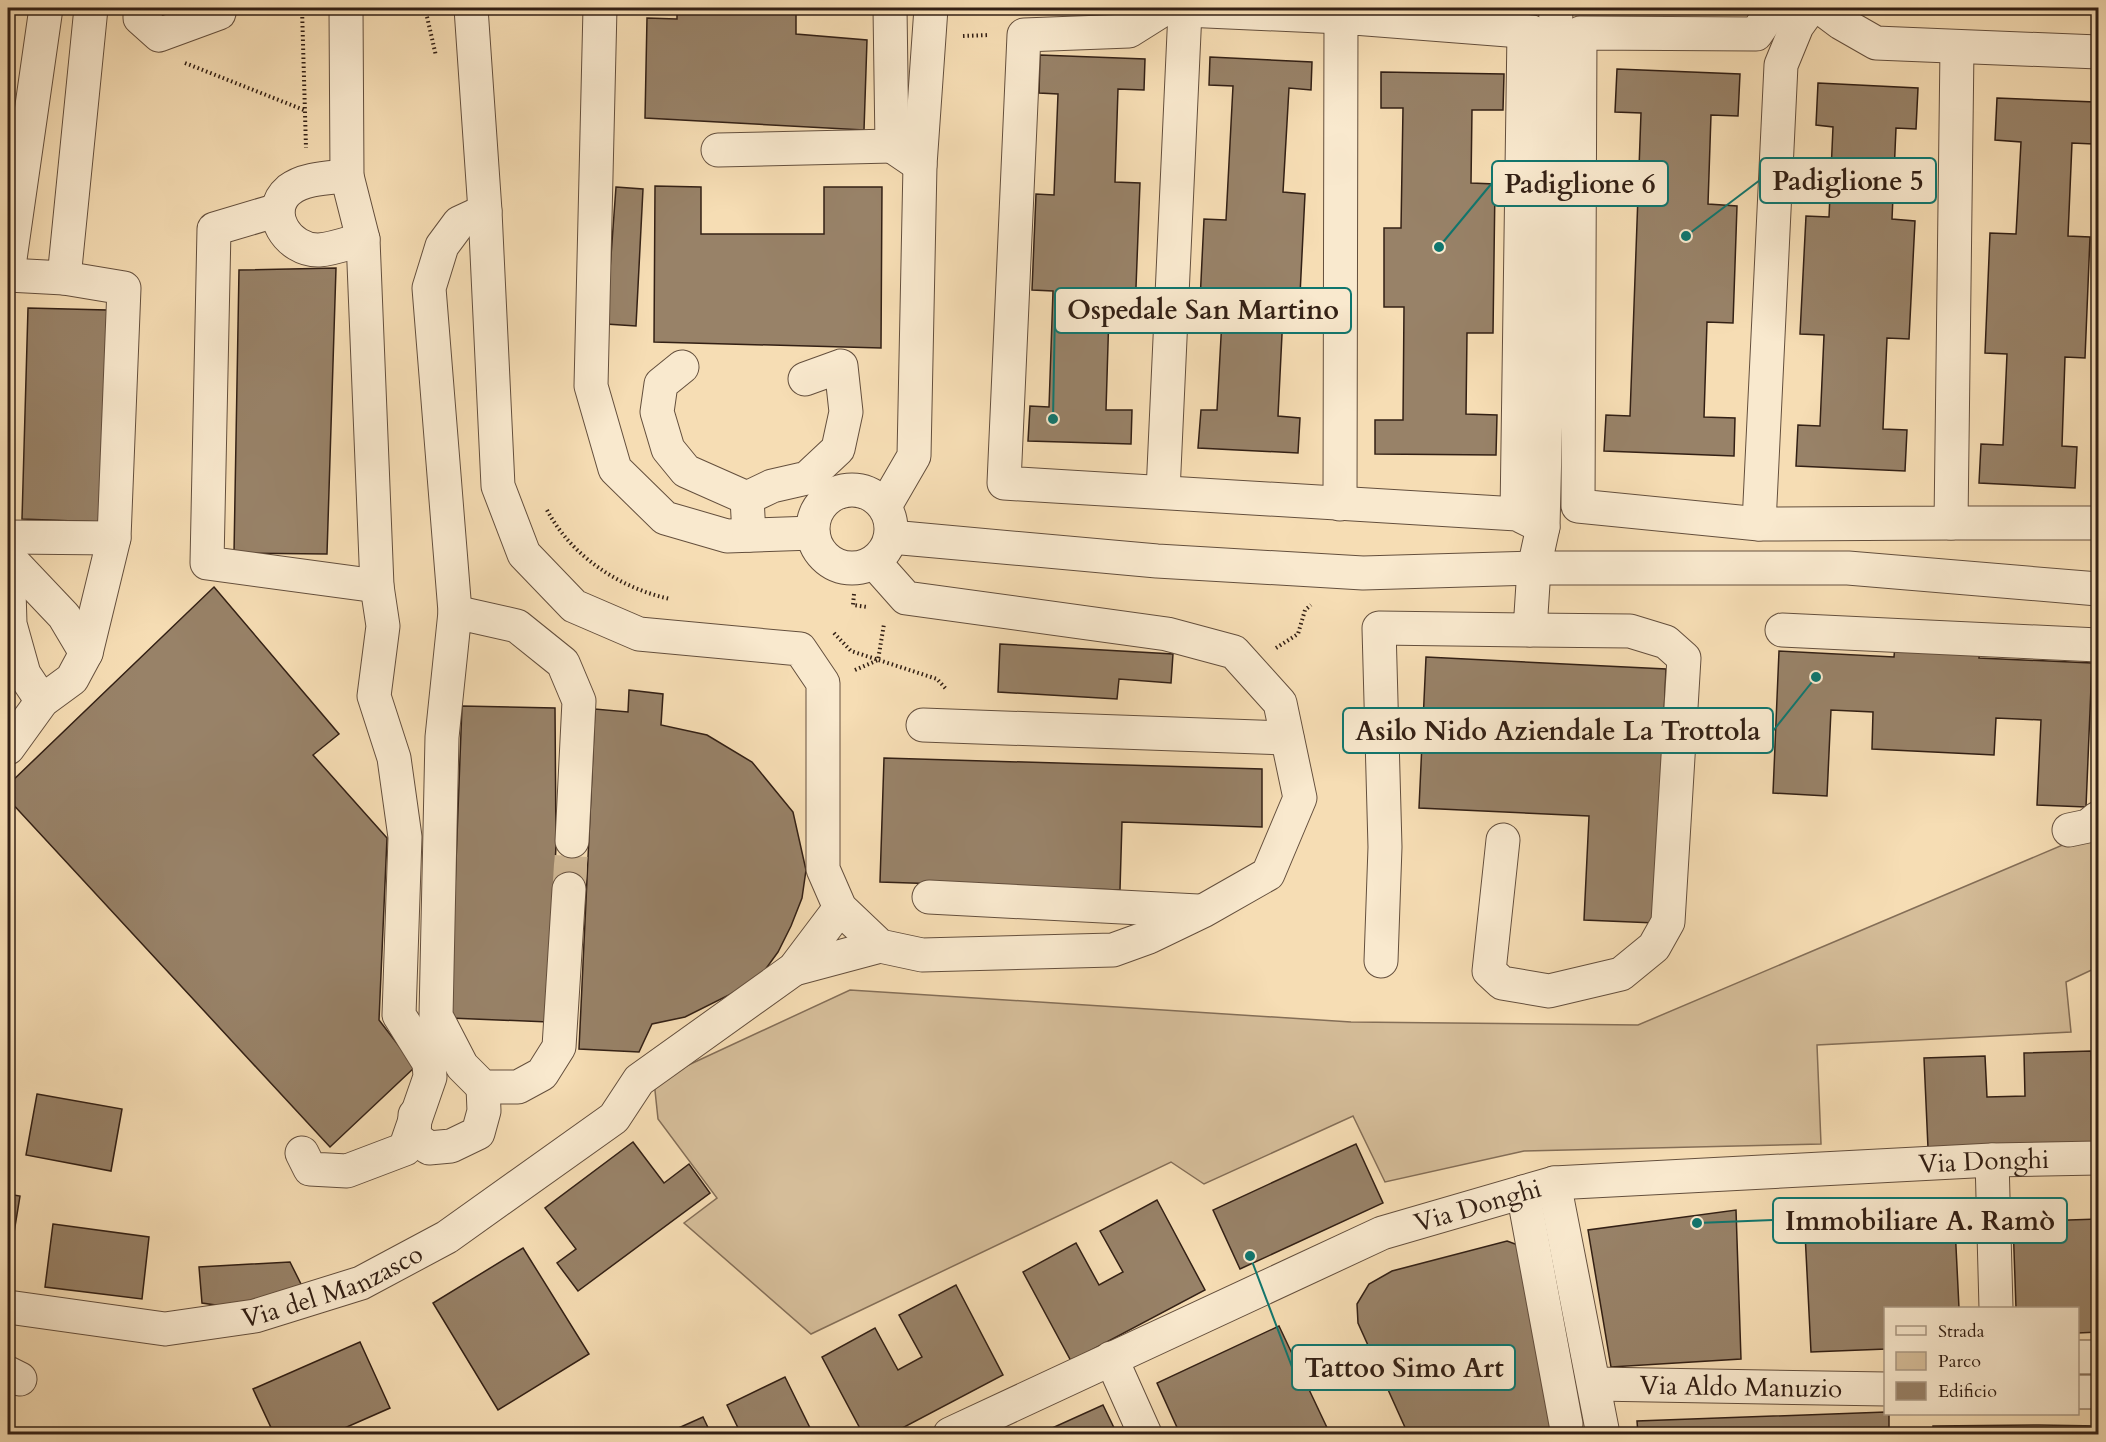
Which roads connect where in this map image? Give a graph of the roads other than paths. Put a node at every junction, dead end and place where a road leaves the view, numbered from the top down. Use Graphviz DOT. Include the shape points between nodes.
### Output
graph roads {
  1 [pos="46,8"];
  2 [pos="91,8"];
  3 [pos="140,8"];
  4 [pos="220,8"];
  5 [pos="346,8"];
  6 [pos="471,8"];
  7 [pos="600,8"];
  8 [pos="890,8"];
  9 [pos="1556,8"];
  10 [pos="1773,8"];
  11 [pos="1810,8"];
  12 [pos="1821,8"];
  13 [pos="1161,9"];
  14 [pos="1343,12"];
  15 [pos="930,22"];
  16 [pos="1958,48"];
  17 [pos="2098,52"];
  18 [pos="892,146"];
  19 [pos="718,150"];
  20 [pos="920,165"];
  21 [pos="346,176"];
  22 [pos="278,210"];
  23 [pos="485,211"];
  24 [pos="363,239"];
  25 [pos="8,274"];
  26 [pos="64,278"];
  27 [pos="682,367"];
  28 [pos="805,379"];
  29 [pos="1163,492"];
  30 [pos="747,498"];
  31 [pos="1340,504"];
  32 [pos="1530,520"];
  33 [pos="1951,523"];
  34 [pos="2098,523"];
  35 [pos="1759,524"];
  36 [pos="1852,525"];
  37 [pos="813,533"];
  38 [pos="749,535"];
  39 [pos="114,538"];
  40 [pos="876,544"];
  41 [pos="8,550"];
  42 [pos="1534,568"];
  43 [pos="1848,568"];
  44 [pos="377,586"];
  45 [pos="2098,589"];
  46 [pos="455,612"];
  47 [pos="1530,630"];
  48 [pos="1782,630"];
  49 [pos="2098,645"];
  50 [pos="86,653"];
  51 [pos="42,701"];
  52 [pos="923,725"];
  53 [pos="1287,738"];
  54 [pos="8,748"];
  55 [pos="1503,840"];
  56 [pos="572,841"];
  57 [pos="569,890"];
  58 [pos="929,897"];
  59 [pos="840,908"];
  60 [pos="1203,911"];
  61 [pos="880,946"];
  62 [pos="1381,961"];
  63 [pos="794,969"];
  64 [pos="483,1087"];
  65 [pos="415,1115"];
  66 [pos="302,1153"];
  67 [pos="2098,1158"];
  68 [pos="1992,1160"];
  69 [pos="1538,1187"];
  70 [pos="8,1307"];
  71 [pos="1996,1307"];
  72 [pos="2079,1357"];
  73 [pos="2098,1357"];
  74 [pos="1112,1358"];
  75 [pos="1595,1384"];
  76 [pos="1884,1389"];
  77 [pos="2079,1392"];
  78 [pos="2098,1392"];
  79 [pos="1566,1424"];
  80 [pos="950,1434"];
  81 [pos="1145,1434"];
  82 [pos="1603,1434"];
  1 -- 25 [label="street"];
  2 -- 26 [label="street"];
  3 -- 4 [label="street" via="140,18 159,35 219,13"];
  5 -- 21 [label="street"];
  6 -- 23 [label="street"];
  7 -- 38 [label="street" via="591,386 615,469 665,518 727,536"];
  8 -- 18 [label="street"];
  9 -- 32 [label="street"];
  10 -- 35 [label="street" via="1756,34 1580,33 1578,506"];
  11 -- 35 [label="street" via="1797,26 1781,64"];
  12 -- 16 [label="street" via="1876,43"];
  13 -- 14 [label="street"];
  13 -- 29 [label="street"];
  13 -- 29 [label="street" via="1129,32 1024,35 1004,483"];
  14 -- 31 [label="street"];
  14 -- 32 [label="street" via="1528,31"];
  15 -- 20 [label="street"];
  16 -- 17 [label="street"];
  16 -- 33 [label="street"];
  18 -- 19 [label="street"];
  18 -- 20 [label="street"];
  20 -- 40 [label="street" via="914,456"];
  21 -- 22 [label="street" via="307,181 288,191"];
  21 -- 24 [label="street"];
  22 -- 24 [label="street" via="282,231 297,247 319,250"];
  22 -- 44 [label="street" via="214,230 207,563"];
  23 -- 46 [label="street" via="459,223 442,246 429,288"];
  23 -- 59 [label="street" via="498,486 524,554 574,606 639,634 800,649 823,683 822,869"];
  24 -- 44 [label="street"];
  25 -- 26 [label="street"];
  26 -- 39 [label="street" via="124,288"];
  27 -- 30 [label="street" via="661,384 657,412 668,448 686,471"];
  28 -- 30 [label="street" via="841,366 846,412 838,449 807,478 772,486"];
  29 -- 31 [label="street"];
  30 -- 38 [label="street"];
  31 -- 32 [label="street"];
  32 -- 42 [label="street"];
  33 -- 34 [label="street"];
  33 -- 36 [label="street"];
  35 -- 36 [label="street"];
  36 -- 43 [label="street"];
  37 -- 38 [label="street"];
  37 -- 40 [label="street" via="820,553 835,565"];
  37 -- 40 [label="street" via="815,514 826,498 845,489 871,493"];
  39 -- 41 [label="street"];
  39 -- 50 [label="street"];
  40 -- 42 [label="street" via="1363,573"];
  40 -- 53 [label="street" via="906,598 1167,634 1234,652 1280,703"];
  41 -- 50 [label="street" via="64,616"];
  41 -- 51 [label="street" via="10,624 24,674"];
  42 -- 43 [label="street"];
  42 -- 47 [label="street"];
  43 -- 45 [label="street"];
  44 -- 65 [label="street" via="383,626 374,696 394,758 405,837 399,1015 429,1063 430,1077"];
  46 -- 56 [label="street" via="517,626 562,663 579,700"];
  46 -- 64 [label="street" via="442,737 436,1016 462,1066"];
  47 -- 55 [label="street" via="1630,631 1666,642 1684,658 1668,922 1654,947 1621,974 1549,991 1502,983 1489,971"];
  47 -- 62 [label="street" via="1379,628 1384,847"];
  48 -- 49 [label="street"];
  50 -- 51 [label="street" via="72,679"];
  51 -- 54 [label="street"];
  52 -- 53 [label="street"];
  53 -- 60 [label="street" via="1300,798 1268,874"];
  57 -- 64 [label="street" via="559,1047 542,1074 518,1087"];
  58 -- 60 [label="street"];
  59 -- 61 [label="street"];
  59 -- 63 [label="street"];
  60 -- 61 [label="street" via="1113,950 922,955"];
  61 -- 63 [label="street"];
  63 -- 70 [label="street, Via del Manzasco" via="639,1080 614,1118 447,1238 361,1283 255,1316 165,1329"];
  64 -- 65 [label="street" via="484,1111 477,1133 452,1146 429,1148 414,1137"];
  65 -- 66 [label="street" via="405,1149 347,1171 310,1169"];
  67 -- 68 [label="street, Via Donghi"];
  68 -- 69 [label="street, Via Donghi" via="1870,1155"];
  68 -- 71 [label="street"];
  69 -- 74 [label="street, Via Donghi" via="1382,1233"];
  69 -- 75 [label="street"];
  69 -- 79 [label="street"];
  72 -- 73 [label="street"];
  74 -- 80 [label="street, Via Donghi"];
  74 -- 81 [label="street"];
  75 -- 76 [label="street, Via Aldo Manuzio"];
  75 -- 82 [label="street"];
  77 -- 78 [label="street"];
}
